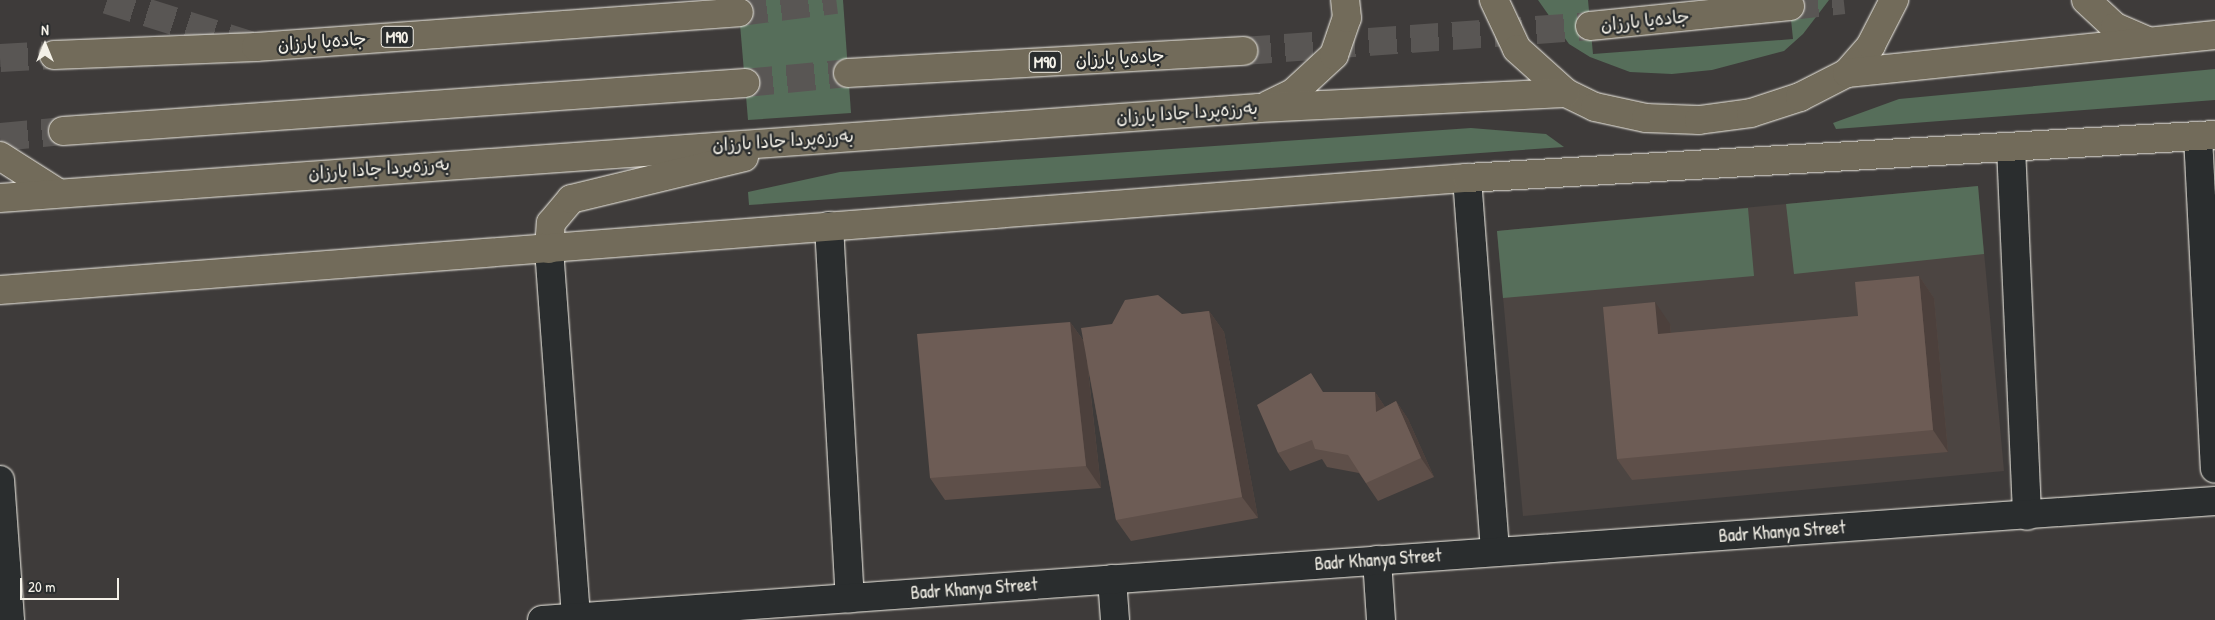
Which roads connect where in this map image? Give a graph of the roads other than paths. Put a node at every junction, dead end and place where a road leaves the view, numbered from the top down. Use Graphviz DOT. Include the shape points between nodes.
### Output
graph roads {
  1 [pos="1346,0"];
  2 [pos="1494,0"];
  3 [pos="1894,0"];
  4 [pos="2086,0"];
  5 [pos="1790,6"];
  6 [pos="740,12"];
  7 [pos="1590,26"];
  8 [pos="2215,36"];
  9 [pos="2148,41"];
  10 [pos="1242,51"];
  11 [pos="54,55"];
  12 [pos="848,73"];
  13 [pos="1847,73"];
  14 [pos="745,83"];
  15 [pos="1566,93"];
  16 [pos="1259,108"];
  17 [pos="64,131"];
  18 [pos="2207,136"];
  19 [pos="823,138"];
  20 [pos="2011,147"];
  21 [pos="0,156"];
  22 [pos="1467,178"];
  23 [pos="58,193"];
  24 [pos="0,198"];
  25 [pos="829,226"];
  26 [pos="550,236"];
  27 [pos="0,290"];
  28 [pos="2215,469"];
  29 [pos="0,480"];
  30 [pos="2215,501"];
  31 [pos="2027,516"];
  32 [pos="1495,551"];
  33 [pos="1377,560"];
  34 [pos="1112,579"];
  35 [pos="850,598"];
  36 [pos="576,618"];
  37 [pos="10,620"];
  38 [pos="542,620"];
  39 [pos="1115,620"];
  40 [pos="1381,620"];
  1 -- 16 [label="main road" via="1347,18 1334,55 1293,93"];
  2 -- 15 [label="main road" via="1517,49"];
  3 -- 13 [label="main road" via="1871,45"];
  4 -- 9 [label="main road" via="2115,27"];
  5 -- 7 [label="main road, جادەیا بارزان"];
  6 -- 11 [label="main road, جادەیا بارزان / M90" via="256,47"];
  8 -- 9 [label="main road"];
  9 -- 13 [label="main road"];
  10 -- 12 [label="main road, جادەیا بارزان / M90"];
  13 -- 15 [label="main road" via="1784,102 1699,120 1646,118 1595,107"];
  14 -- 17 [label="main road"];
  15 -- 16 [label="main road, بەرزەپردا جادا بارزان"];
  16 -- 19 [label="main road, بەرزەپردا جادا بارزان"];
  18 -- 20 [label="main road"];
  18 -- 28 [label="street"];
  19 -- 23 [label="main road, بەرزەپردا جادا بارزان"];
  19 -- 26 [label="main road" via="585,194 565,204"];
  20 -- 22 [label="main road"];
  20 -- 31 [label="street"];
  21 -- 23 [label="main road"];
  22 -- 25 [label="main road"];
  22 -- 32 [label="street"];
  23 -- 24 [label="main road, بەرزەپردا جادا بارزان"];
  25 -- 26 [label="main road"];
  25 -- 35 [label="street"];
  26 -- 27 [label="main road" via="462,255"];
  26 -- 36 [label="street"];
  29 -- 37 [label="street"];
  30 -- 31 [label="street, Badr Khanya Street"];
  31 -- 32 [label="street, Badr Khanya Street"];
  32 -- 33 [label="street, Badr Khanya Street"];
  33 -- 34 [label="street, Badr Khanya Street"];
  33 -- 40 [label="street"];
  34 -- 35 [label="street, Badr Khanya Street"];
  34 -- 39 [label="street"];
  35 -- 36 [label="street, Badr Khanya Street"];
  36 -- 38 [label="street, Badr Khanya Street"];
}
